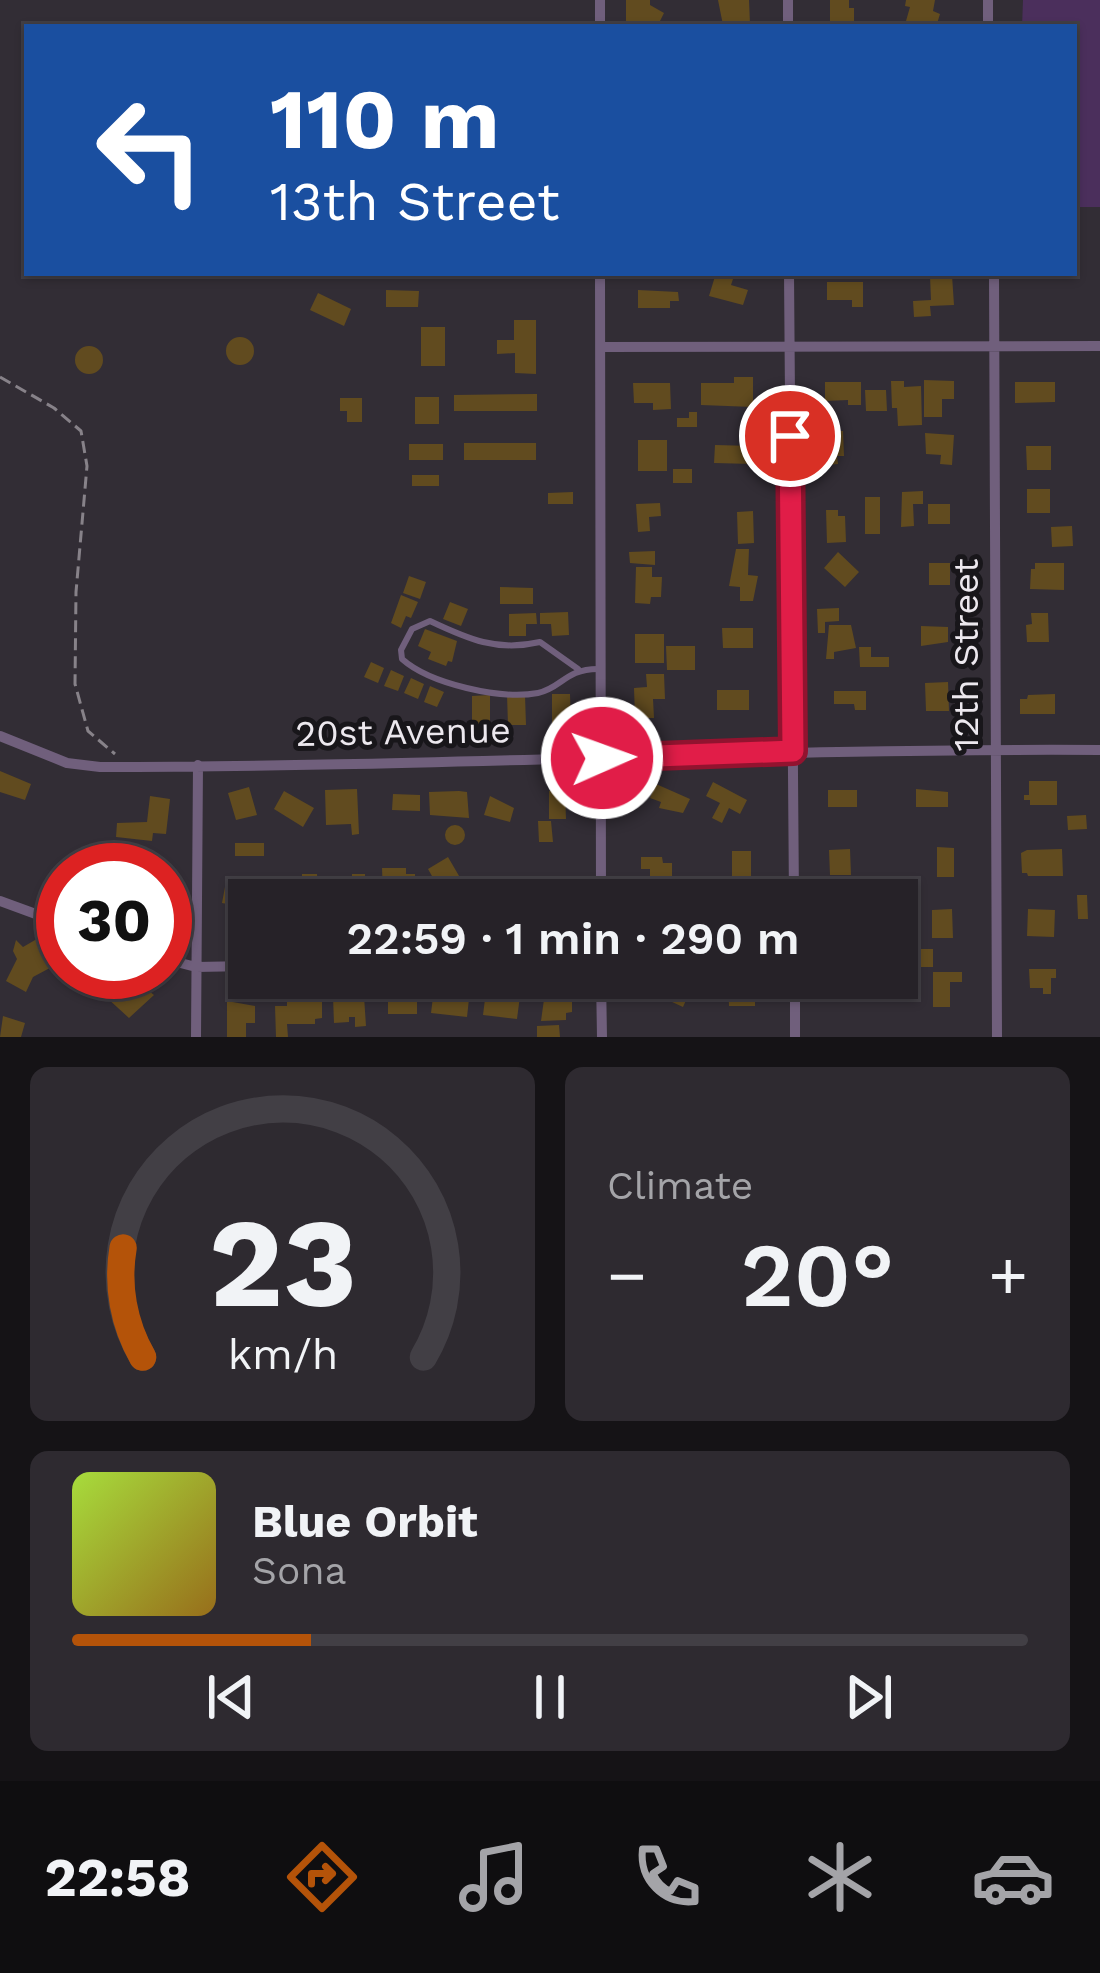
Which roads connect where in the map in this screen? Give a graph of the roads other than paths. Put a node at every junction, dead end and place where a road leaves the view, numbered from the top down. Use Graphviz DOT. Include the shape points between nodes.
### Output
graph roads {
  1 [pos="600,276"];
  2 [pos="788,276"];
  3 [pos="994,276"];
  4 [pos="995,344"];
  5 [pos="789,346"];
  6 [pos="1100,346"];
  7 [pos="601,347"];
  8 [pos="578,669"];
  9 [pos="602,669"];
  10 [pos="0,736"];
  11 [pos="997,750"];
  12 [pos="793,751"];
  13 [pos="1100,751"];
  14 [pos="602,758"];
  15 [pos="198,766"];
  16 [pos="601,879"];
  17 [pos="794,879"];
  18 [pos="0,901"];
  19 [pos="36,914"];
  20 [pos="192,966"];
  21 [pos="228,966"];
  22 [pos="196,967"];
  23 [pos="601,999"];
  24 [pos="795,999"];
  25 [pos="196,1037"];
  26 [pos="602,1037"];
  27 [pos="795,1037"];
  28 [pos="997,1037"];
  1 -- 7 [label="street"];
  2 -- 5 [label="street"];
  3 -- 4 [label="street, 12th Street"];
  4 -- 5 [label="street"];
  4 -- 6 [label="street"];
  4 -- 11 [label="street, 12th Street"];
  5 -- 7 [label="street"];
  5 -- 12 [label="street"];
  7 -- 9 [label="street"];
  8 -- 8 [label="lane" via="540,693 464,689 410,666 401,650 412,629 430,622 481,645 540,642"];
  8 -- 9 [label="lane"];
  9 -- 14 [label="street"];
  10 -- 15 [label="street, 20st Avenue" via="67,763"];
  11 -- 12 [label="street, 20st Avenue"];
  11 -- 13 [label="street, 20st Avenue"];
  11 -- 28 [label="street, 12th Street"];
  12 -- 14 [label="street, 20st Avenue"];
  12 -- 17 [label="street"];
  14 -- 15 [label="street, 20st Avenue"];
  14 -- 16 [label="street"];
  15 -- 22 [label="street"];
  18 -- 19 [label="street"];
  20 -- 22 [label="street"];
  21 -- 22 [label="street"];
  22 -- 25 [label="street"];
  23 -- 26 [label="street"];
  24 -- 27 [label="street"];
}
